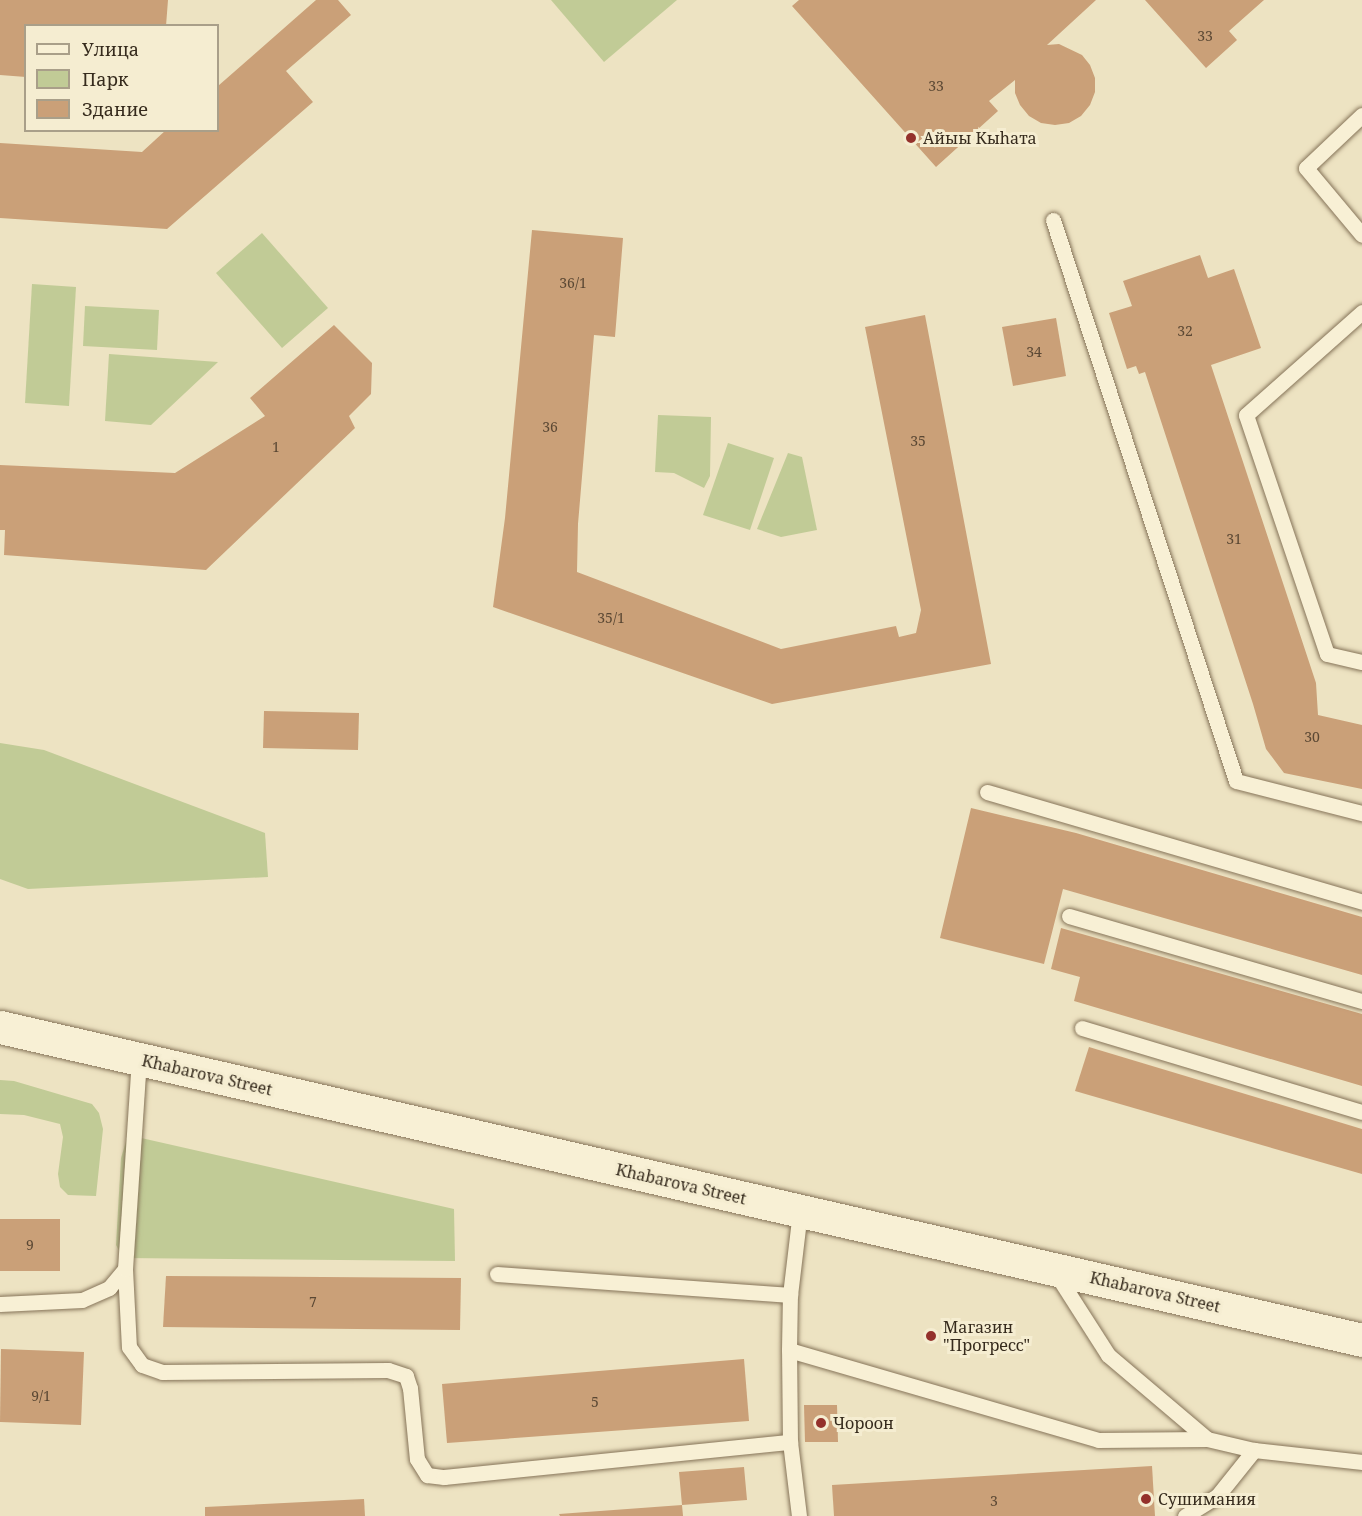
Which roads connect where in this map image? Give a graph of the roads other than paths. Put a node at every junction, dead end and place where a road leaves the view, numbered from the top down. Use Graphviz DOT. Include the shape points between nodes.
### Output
graph roads {
  1 [pos="1362,115"];
  2 [pos="1053,220"];
  3 [pos="1362,235"];
  4 [pos="1362,312"];
  5 [pos="1362,662"];
  6 [pos="987,792"];
  7 [pos="1362,813"];
  8 [pos="1362,902"];
  9 [pos="1069,916"];
  10 [pos="1362,1001"];
  11 [pos="0,1027"];
  12 [pos="1082,1028"];
  13 [pos="139,1059"];
  14 [pos="1362,1112"];
  15 [pos="800,1211"];
  16 [pos="125,1269"];
  17 [pos="1053,1269"];
  18 [pos="497,1274"];
  19 [pos="790,1295"];
  20 [pos="0,1304"];
  21 [pos="1362,1340"];
  22 [pos="789,1350"];
  23 [pos="1207,1439"];
  24 [pos="790,1443"];
  25 [pos="1254,1450"];
  26 [pos="1362,1462"];
  27 [pos="799,1516"];
  28 [pos="1185,1516"];
  1 -- 3 [label="lane" via="1306,168"];
  2 -- 7 [label="lane" via="1236,782"];
  4 -- 5 [label="lane" via="1246,415 1327,654"];
  6 -- 8 [label="lane"];
  9 -- 10 [label="lane"];
  11 -- 13 [label="main road, Khabarova Street"];
  12 -- 14 [label="lane"];
  13 -- 15 [label="main road, Khabarova Street"];
  13 -- 16 [label="lane"];
  15 -- 17 [label="main road, Khabarova Street"];
  15 -- 19 [label="lane"];
  16 -- 20 [label="lane" via="109,1288 82,1300"];
  16 -- 24 [label="lane" via="129,1347 142,1365 162,1372 388,1370 406,1376 417,1459 428,1475 444,1477"];
  17 -- 21 [label="main road, Khabarova Street"];
  17 -- 23 [label="lane" via="1108,1355"];
  18 -- 19 [label="lane"];
  19 -- 22 [label="lane"];
  22 -- 23 [label="lane" via="1098,1440"];
  22 -- 24 [label="lane"];
  23 -- 25 [label="lane"];
  24 -- 27 [label="lane"];
  25 -- 26 [label="lane"];
  25 -- 28 [label="lane" via="1218,1495"];
}
